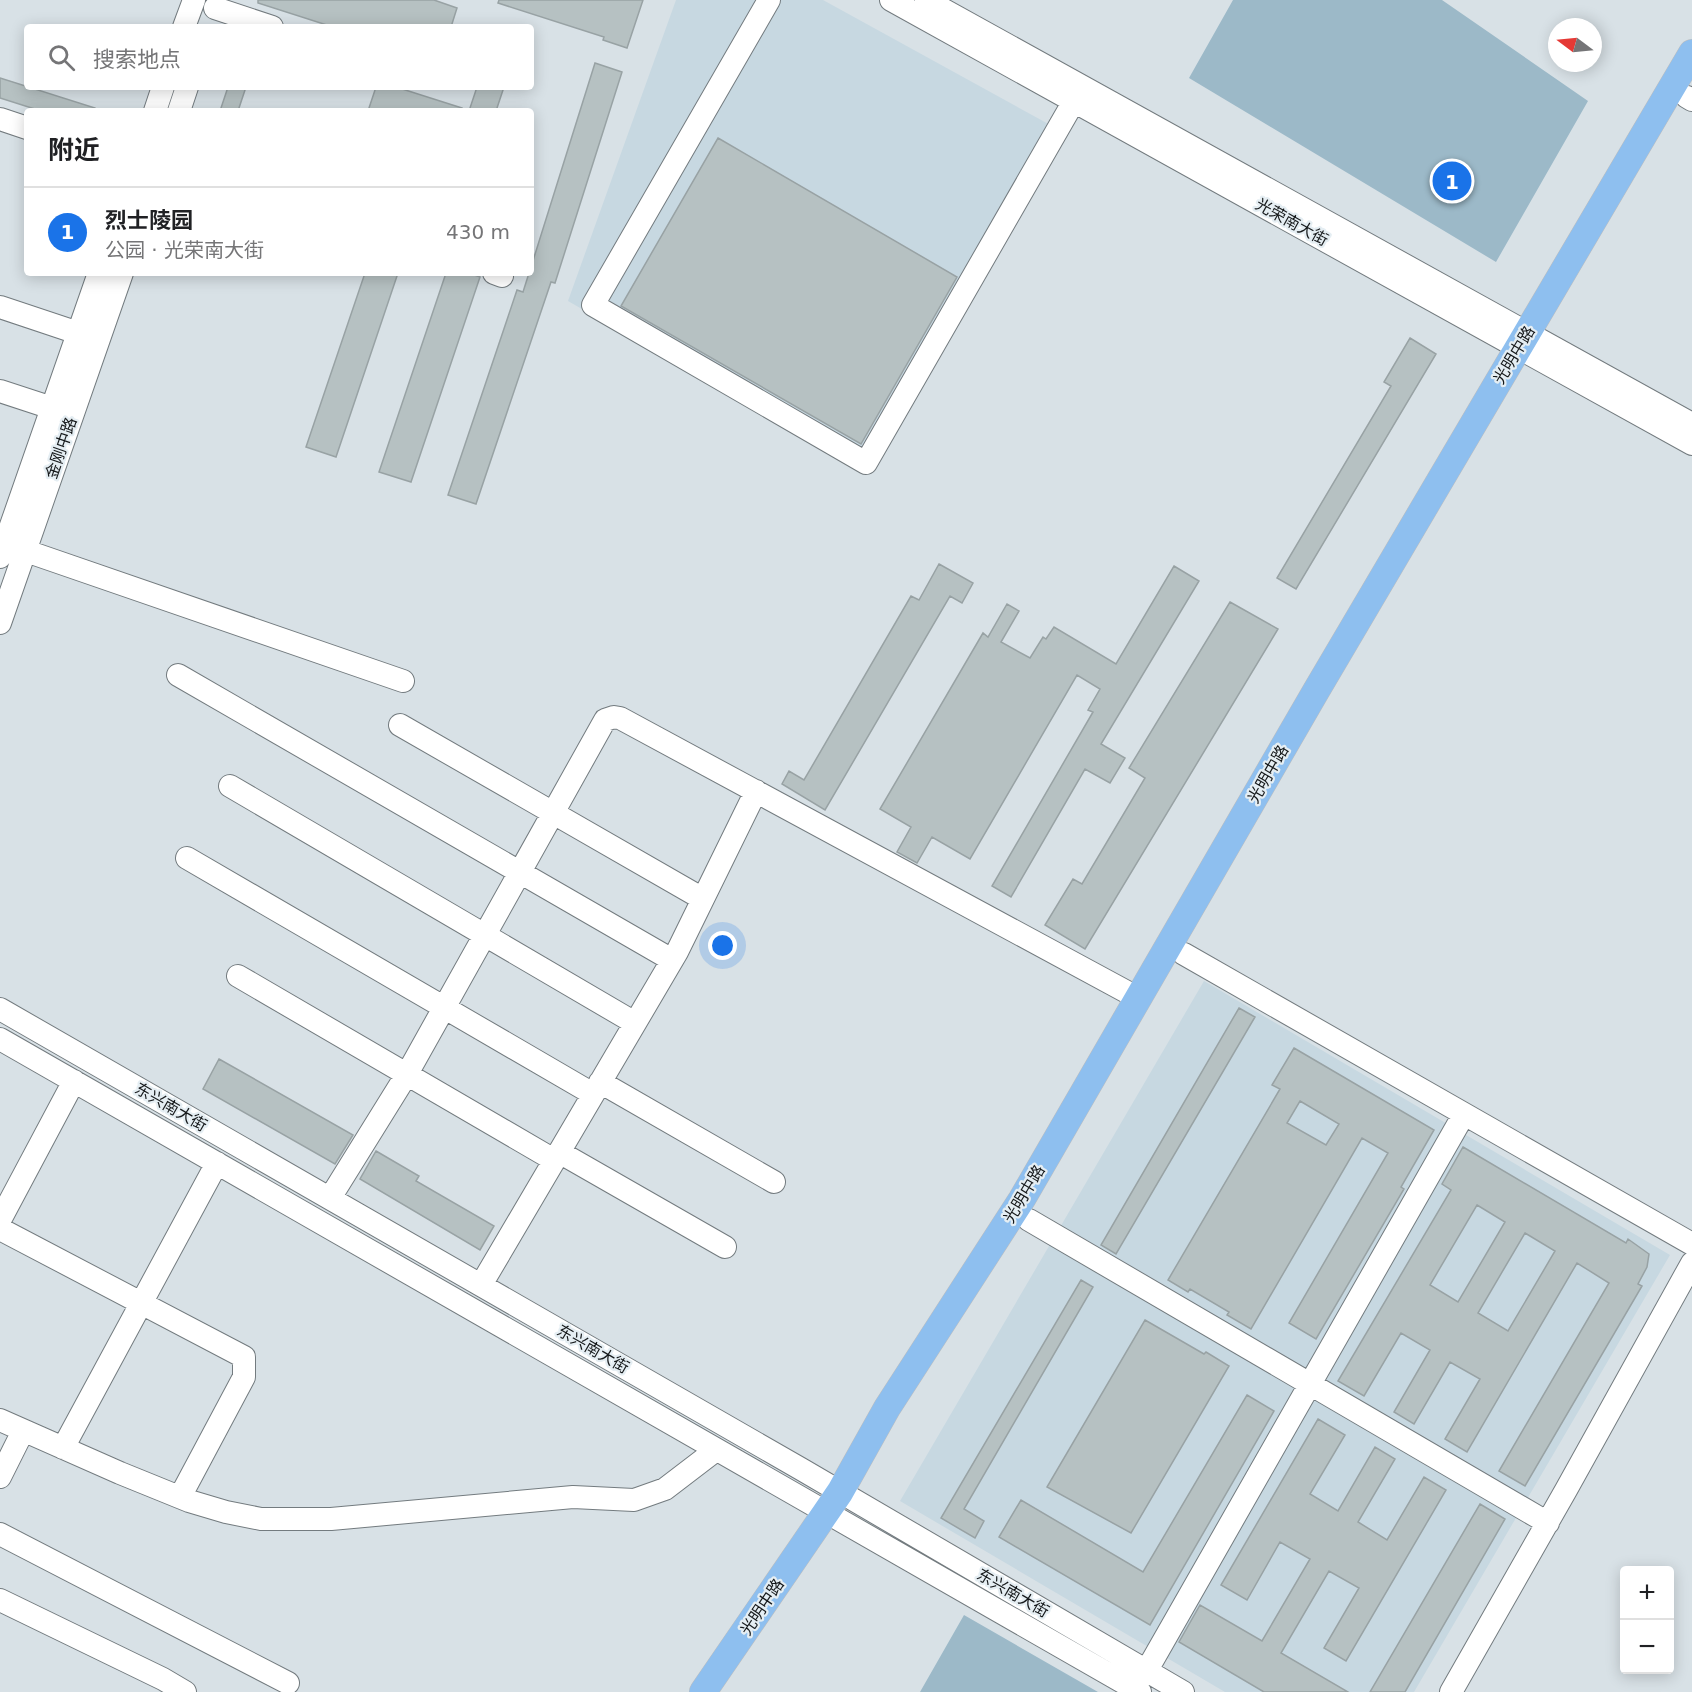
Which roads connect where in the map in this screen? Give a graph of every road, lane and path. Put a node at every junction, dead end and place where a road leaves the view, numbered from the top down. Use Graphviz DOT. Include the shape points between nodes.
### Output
graph roads {
  1 [pos="769,0"];
  2 [pos="891,0"];
  3 [pos="926,0"];
  4 [pos="208,9"];
  5 [pos="188,24"];
  6 [pos="261,24"];
  7 [pos="1692,53"];
  8 [pos="163,90"];
  9 [pos="186,90"];
  10 [pos="1690,95"];
  11 [pos="1074,101"];
  12 [pos="156,108"];
  13 [pos="180,108"];
  14 [pos="0,119"];
  15 [pos="24,127"];
  16 [pos="98,276"];
  17 [pos="121,276"];
  18 [pos="0,307"];
  19 [pos="78,333"];
  20 [pos="1530,345"];
  21 [pos="0,391"];
  22 [pos="52,408"];
  23 [pos="1692,424"];
  24 [pos="1692,444"];
  25 [pos="26,551"];
  26 [pos="0,557"];
  27 [pos="0,623"];
  28 [pos="178,675"];
  29 [pos="403,681"];
  30 [pos="400,724"];
  31 [pos="230,786"];
  32 [pos="756,791"];
  33 [pos="553,812"];
  34 [pos="187,858"];
  35 [pos="520,872"];
  36 [pos="703,899"];
  37 [pos="484,935"];
  38 [pos="1184,954"];
  39 [pos="672,960"];
  40 [pos="238,976"];
  41 [pos="1138,998"];
  42 [pos="444,1007"];
  43 [pos="0,1009"];
  44 [pos="635,1023"];
  45 [pos="0,1039"];
  46 [pos="407,1074"];
  47 [pos="74,1081"];
  48 [pos="597,1088"];
  49 [pos="1464,1114"];
  50 [pos="557,1156"];
  51 [pos="217,1163"];
  52 [pos="774,1182"];
  53 [pos="330,1198"];
  54 [pos="0,1220"];
  55 [pos="1029,1220"];
  56 [pos="0,1229"];
  57 [pos="1692,1244"];
  58 [pos="725,1247"];
  59 [pos="1692,1263"];
  60 [pos="481,1285"];
  61 [pos="141,1303"];
  62 [pos="1310,1384"];
  63 [pos="0,1420"];
  64 [pos="23,1431"];
  65 [pos="63,1448"];
  66 [pos="716,1450"];
  67 [pos="0,1477"];
  68 [pos="180,1497"];
  69 [pos="833,1502"];
  70 [pos="1548,1523"];
  71 [pos="0,1534"];
  72 [pos="0,1600"];
  73 [pos="1146,1670"];
  74 [pos="288,1683"];
  75 [pos="185,1692"];
  76 [pos="703,1692"];
  77 [pos="1140,1692"];
  78 [pos="1184,1692"];
  79 [pos="1451,1692"];
  1 -- 11 [label="street" via="593,305 866,463"];
  2 -- 11 [label="street, 光荣南大街"];
  3 -- 20 [label="street, 光荣南大街"];
  4 -- 5 [label="street"];
  4 -- 6 [label="street"];
  7 -- 20 [label="main road, 光明中路"];
  8 -- 12 [label="street"];
  9 -- 13 [label="street"];
  10 -- 20 [label="main road, 光明中路"];
  11 -- 20 [label="street, 光荣南大街"];
  14 -- 15 [label="street"];
  16 -- 19 [label="street, 金刚中路"];
  17 -- 25 [label="street, 金刚中路"];
  18 -- 19 [label="street"];
  19 -- 22 [label="street, 金刚中路"];
  20 -- 23 [label="street, 光荣南大街"];
  20 -- 24 [label="street, 光荣南大街"];
  20 -- 38 [label="main road, 光明中路"];
  20 -- 41 [label="main road, 光明中路"];
  21 -- 22 [label="street"];
  22 -- 26 [label="street, 金刚中路"];
  25 -- 27 [label="street, 金刚中路"];
  25 -- 29 [label="street"];
  28 -- 35 [label="street"];
  30 -- 33 [label="street"];
  31 -- 37 [label="street"];
  32 -- 33 [label="street" via="614,717 605,720"];
  32 -- 36 [label="street"];
  32 -- 41 [label="street"];
  33 -- 35 [label="street"];
  33 -- 36 [label="street"];
  34 -- 42 [label="street"];
  35 -- 37 [label="street"];
  35 -- 39 [label="street"];
  36 -- 39 [label="street"];
  37 -- 42 [label="street"];
  37 -- 44 [label="street"];
  38 -- 49 [label="street"];
  38 -- 55 [label="main road, 光明中路"];
  39 -- 44 [label="street"];
  40 -- 46 [label="street"];
  41 -- 69 [label="main road, 光明中路" via="1022,1198"];
  42 -- 46 [label="street"];
  42 -- 48 [label="street"];
  43 -- 53 [label="street, 东兴南大街"];
  44 -- 48 [label="street"];
  45 -- 47 [label="street, 东兴南大街"];
  46 -- 50 [label="street"];
  46 -- 53 [label="street"];
  47 -- 51 [label="street, 东兴南大街"];
  47 -- 54 [label="street"];
  48 -- 50 [label="street"];
  48 -- 52 [label="street"];
  49 -- 57 [label="street"];
  49 -- 62 [label="street"];
  50 -- 58 [label="street"];
  50 -- 60 [label="street"];
  51 -- 61 [label="street"];
  51 -- 66 [label="street, 东兴南大街"];
  53 -- 60 [label="street, 东兴南大街"];
  55 -- 62 [label="street"];
  55 -- 69 [label="main road, 光明中路" via="902,1418"];
  56 -- 61 [label="street"];
  59 -- 70 [label="street"];
  60 -- 69 [label="street, 东兴南大街"];
  61 -- 65 [label="street"];
  61 -- 68 [label="street" via="244,1357 243,1377"];
  62 -- 70 [label="street"];
  62 -- 73 [label="street"];
  63 -- 64 [label="street"];
  64 -- 65 [label="street"];
  64 -- 67 [label="street"];
  65 -- 68 [label="street"];
  66 -- 68 [label="street" via="665,1489 634,1500 573,1497 331,1519 261,1519"];
  66 -- 69 [label="street, 东兴南大街"];
  69 -- 73 [label="street, 东兴南大街"];
  69 -- 76 [label="main road, 光明中路"];
  69 -- 77 [label="street, 东兴南大街"];
  70 -- 79 [label="street"];
  71 -- 74 [label="street"];
  72 -- 75 [label="street"];
  73 -- 78 [label="street, 东兴南大街"];
}
